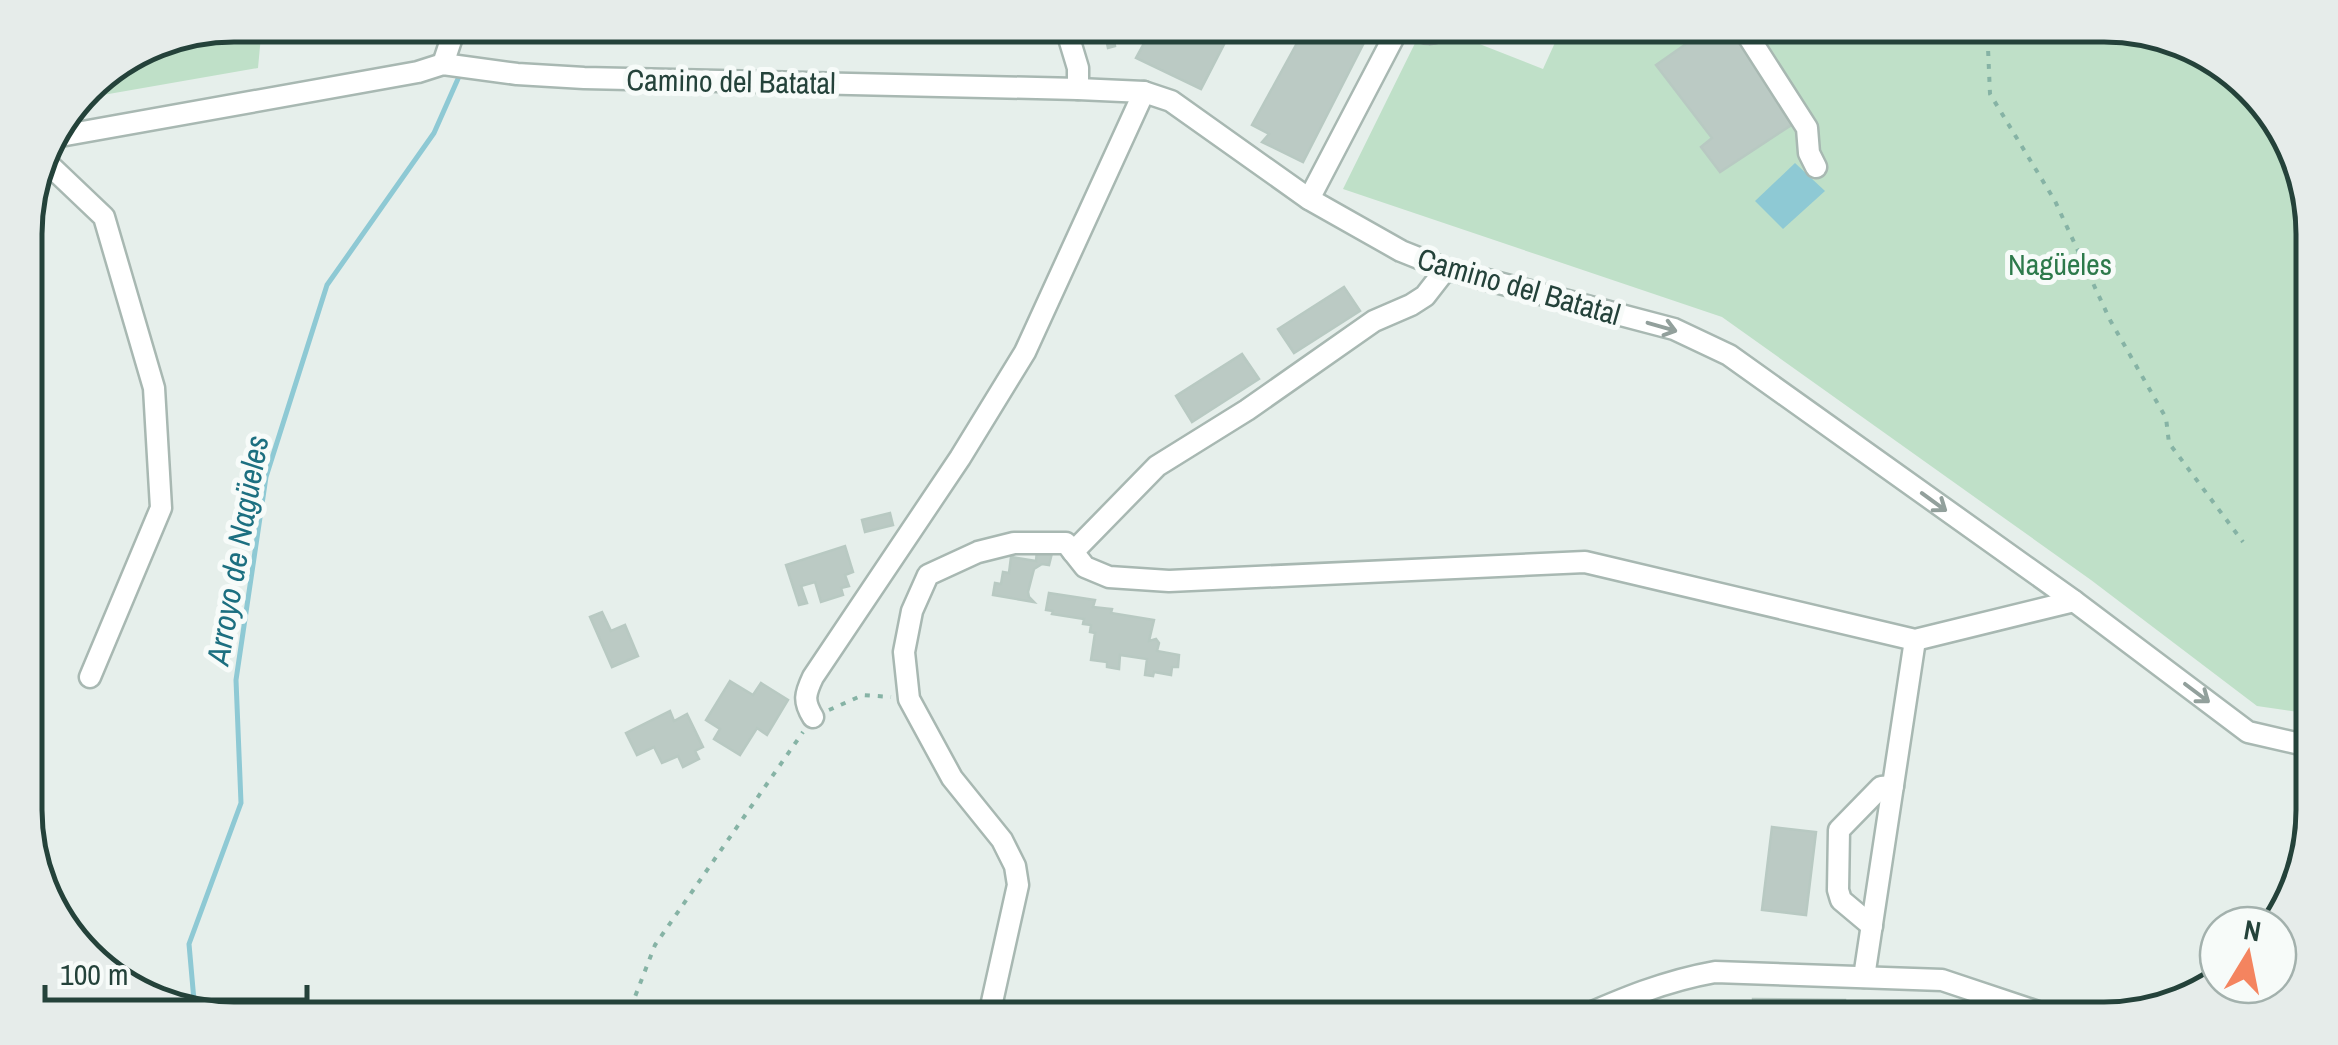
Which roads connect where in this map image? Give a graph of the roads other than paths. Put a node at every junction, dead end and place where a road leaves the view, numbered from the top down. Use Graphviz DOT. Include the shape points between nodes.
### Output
graph roads {
  1 [pos="450,42"];
  2 [pos="1070,42"];
  3 [pos="1391,42"];
  4 [pos="1752,42"];
  5 [pos="443,64"];
  6 [pos="1078,88"];
  7 [pos="1144,92"];
  8 [pos="71,134"];
  9 [pos="1816,167"];
  10 [pos="54,169"];
  11 [pos="1309,199"];
  12 [pos="1446,269"];
  13 [pos="1073,552"];
  14 [pos="2074,601"];
  15 [pos="1915,640"];
  16 [pos="90,677"];
  17 [pos="814,718"];
  18 [pos="2296,743"];
  19 [pos="1893,786"];
  20 [pos="1872,926"];
  21 [pos="1864,977"];
  22 [pos="992,1002"];
  23 [pos="1615,1002"];
  24 [pos="1989,1002"];
  1 -- 5 [label="street"];
  2 -- 6 [label="street"];
  3 -- 11 [label="street"];
  4 -- 9 [label="street" via="1807,128"];
  5 -- 6 [label="street, Camino del Batatal" via="584,78"];
  5 -- 8 [label="street"];
  6 -- 7 [label="street, Camino del Batatal"];
  7 -- 11 [label="street, Camino del Batatal" via="1170,101"];
  7 -- 17 [label="street" via="1024,352 812,676 804,696"];
  10 -- 16 [label="street" via="104,216 154,388 162,508"];
  11 -- 12 [label="street, Camino del Batatal" via="1401,252"];
  12 -- 13 [label="street" via="1426,296 1374,321 1158,466"];
  12 -- 14 [label="street, Camino del Batatal, one-way" via="1674,330 1729,355"];
  13 -- 15 [label="street" via="1109,577 1170,582 1585,562"];
  13 -- 22 [label="street" via="1066,543 1014,543 928,574 904,652 909,698 952,778 1015,866 1018,885"];
  14 -- 15 [label="street"];
  14 -- 18 [label="street, Camino del Batatal, one-way" via="2248,732"];
  15 -- 19 [label="street"];
  19 -- 20 [label="street"];
  19 -- 20 [label="street" via="1881,787 1839,830 1841,900"];
  20 -- 21 [label="street"];
  21 -- 23 [label="street" via="1715,972"];
  21 -- 24 [label="street" via="1942,980"];
}
